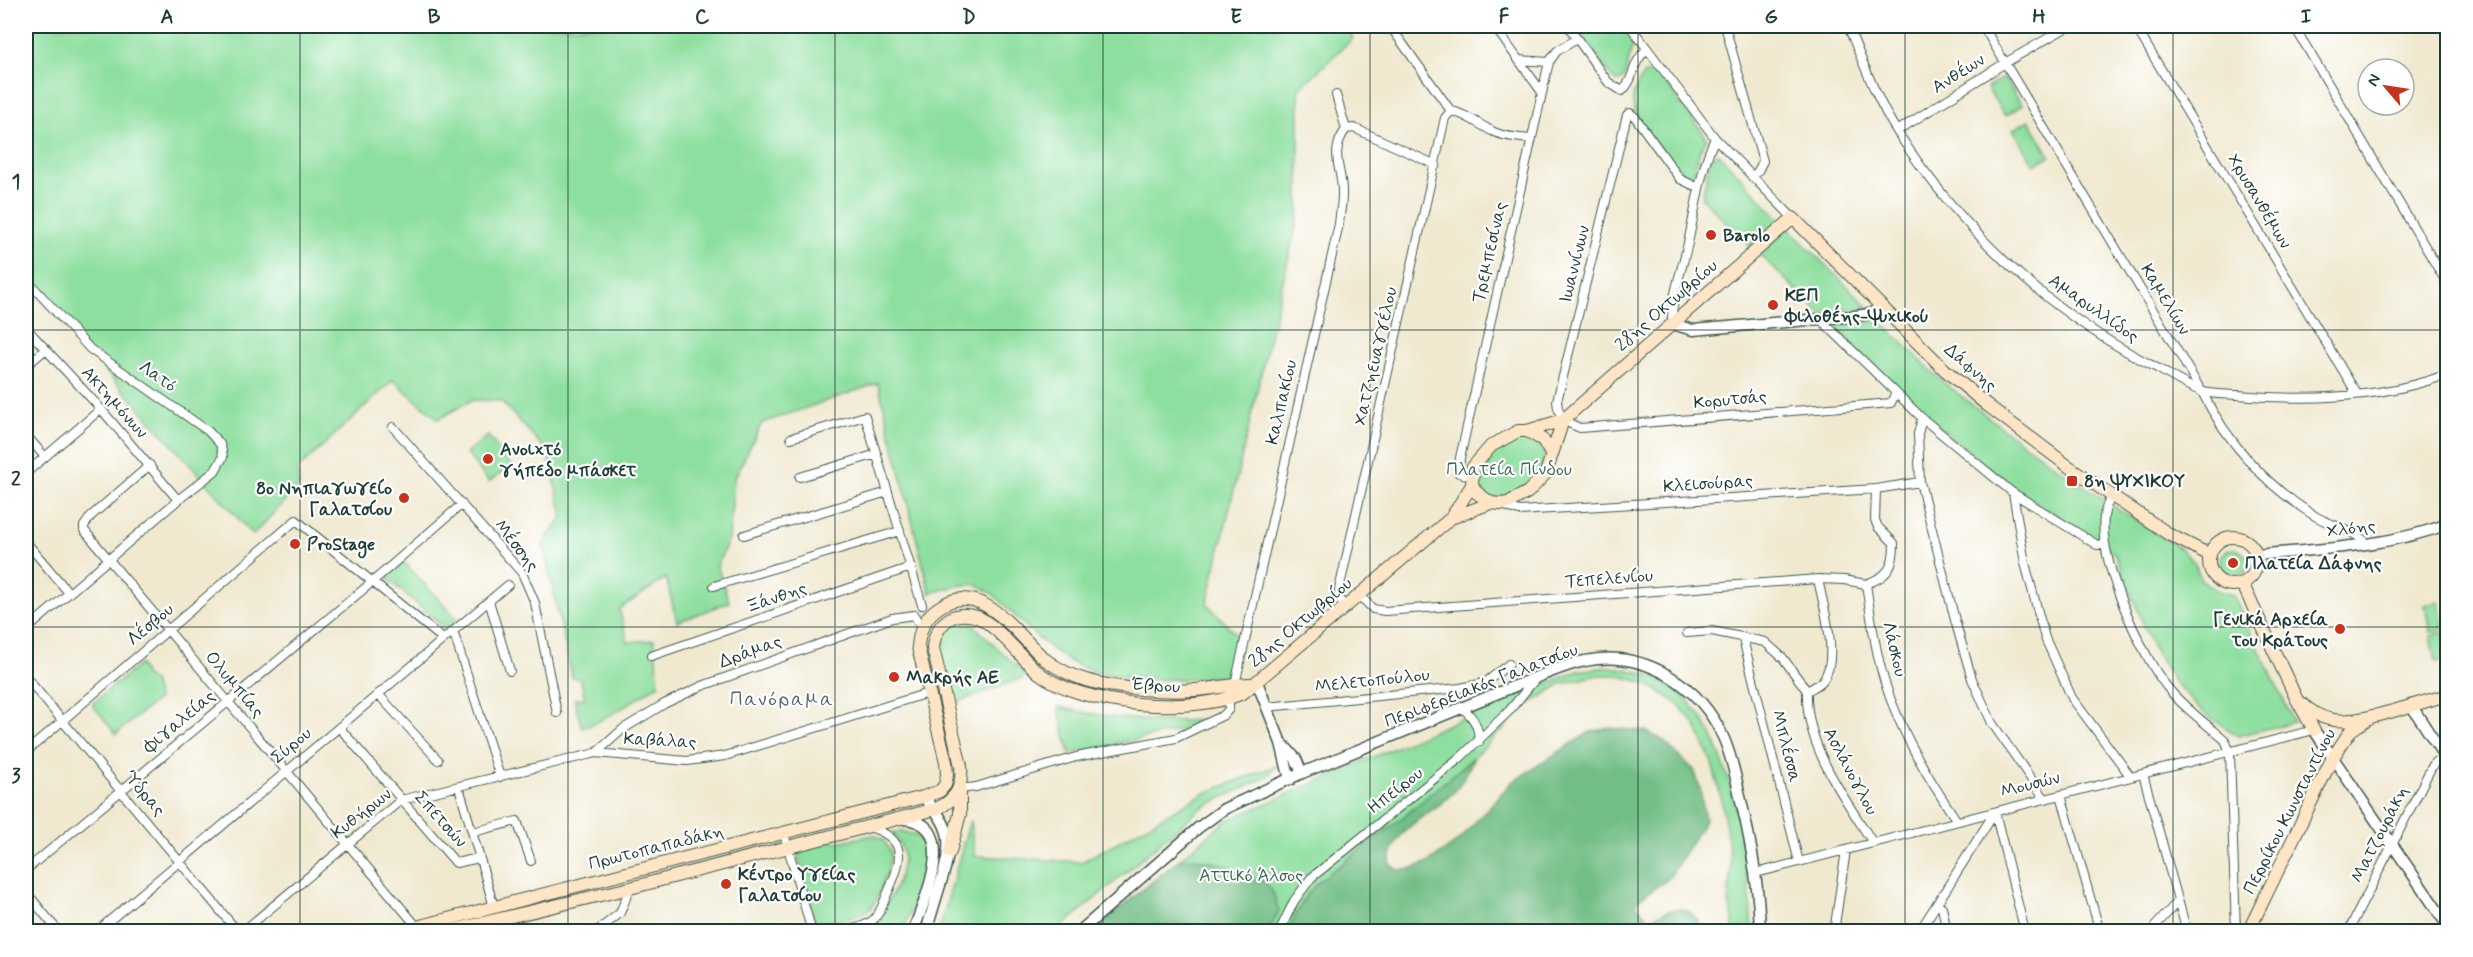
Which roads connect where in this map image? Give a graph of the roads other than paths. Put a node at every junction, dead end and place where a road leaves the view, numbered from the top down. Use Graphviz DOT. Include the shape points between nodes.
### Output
graph roads {
  1 [pos="1390,26"];
  2 [pos="1494,26"];
  3 [pos="1568,26"];
  4 [pos="1630,26"];
  5 [pos="1725,26"];
  6 [pos="1848,26"];
  7 [pos="1983,26"];
  8 [pos="2069,26"];
  9 [pos="2135,26"];
  10 [pos="2294,26"];
  11 [pos="1577,39"];
  12 [pos="1647,49"];
  13 [pos="1518,60"];
  14 [pos="1549,62"];
  15 [pos="2005,63"];
  16 [pos="1541,91"];
  17 [pos="1336,95"];
  18 [pos="1451,111"];
  19 [pos="1346,129"];
  20 [pos="1896,131"];
  21 [pos="1715,138"];
  22 [pos="1531,139"];
  23 [pos="1436,165"];
  24 [pos="1752,177"];
  25 [pos="1699,188"];
  26 [pos="1793,218"];
  27 [pos="26,279"];
  28 [pos="2448,285"];
  29 [pos="1881,306"];
  30 [pos="1819,318"];
  31 [pos="1672,324"];
  32 [pos="26,328"];
  33 [pos="46,349"];
  34 [pos="26,366"];
  35 [pos="2448,374"];
  36 [pos="2202,392"];
  37 [pos="1895,394"];
  38 [pos="2357,394"];
  39 [pos="101,409"];
  40 [pos="1922,418"];
  41 [pos="1563,420"];
  42 [pos="393,427"];
  43 [pos="1527,431"];
  44 [pos="26,435"];
  45 [pos="791,438"];
  46 [pos="877,454"];
  47 [pos="1551,454"];
  48 [pos="45,457"];
  49 [pos="150,465"];
  50 [pos="26,473"];
  51 [pos="801,477"];
  52 [pos="1472,480"];
  53 [pos="1920,482"];
  54 [pos="1876,489"];
  55 [pos="888,492"];
  56 [pos="2013,493"];
  57 [pos="2112,496"];
  58 [pos="178,500"];
  59 [pos="462,504"];
  60 [pos="1495,504"];
  61 [pos="1451,518"];
  62 [pos="2446,526"];
  63 [pos="900,531"];
  64 [pos="744,535"];
  65 [pos="26,542"];
  66 [pos="2367,544"];
  67 [pos="2105,545"];
  68 [pos="2210,555"];
  69 [pos="2256,555"];
  70 [pos="108,559"];
  71 [pos="911,567"];
  72 [pos="1818,579"];
  73 [pos="374,581"];
  74 [pos="2242,583"];
  75 [pos="1866,584"];
  76 [pos="508,585"];
  77 [pos="714,586"];
  78 [pos="69,593"];
  79 [pos="1360,596"];
  80 [pos="489,601"];
  81 [pos="922,605"];
  82 [pos="940,606"];
  83 [pos="1345,608"];
  84 [pos="914,615"];
  85 [pos="922,628"];
  86 [pos="26,630"];
  87 [pos="168,630"];
  88 [pos="453,631"];
  89 [pos="1687,633"];
  90 [pos="443,639"];
  91 [pos="1743,639"];
  92 [pos="651,656"];
  93 [pos="1509,664"];
  94 [pos="510,670"];
  95 [pos="26,676"];
  96 [pos="1537,677"];
  97 [pos="1237,683"];
  98 [pos="1257,686"];
  99 [pos="1807,691"];
  100 [pos="928,693"];
  101 [pos="378,694"];
  102 [pos="2448,695"];
  103 [pos="2296,698"];
  104 [pos="1229,699"];
  105 [pos="228,702"];
  106 [pos="2411,705"];
  107 [pos="1266,707"];
  108 [pos="1462,708"];
  109 [pos="557,713"];
  110 [pos="2372,716"];
  111 [pos="62,720"];
  112 [pos="339,727"];
  113 [pos="2314,730"];
  114 [pos="1479,742"];
  115 [pos="1281,743"];
  116 [pos="26,752"];
  117 [pos="2230,752"];
  118 [pos="596,753"];
  119 [pos="2446,758"];
  120 [pos="2332,759"];
  121 [pos="438,760"];
  122 [pos="286,771"];
  123 [pos="1302,773"];
  124 [pos="2143,774"];
  125 [pos="500,777"];
  126 [pos="2131,777"];
  127 [pos="1290,780"];
  128 [pos="459,787"];
  129 [pos="960,789"];
  130 [pos="121,791"];
  131 [pos="2061,795"];
  132 [pos="924,797"];
  133 [pos="2045,799"];
  134 [pos="401,800"];
  135 [pos="936,809"];
  136 [pos="1995,812"];
  137 [pos="900,818"];
  138 [pos="1957,821"];
  139 [pos="869,826"];
  140 [pos="473,832"];
  141 [pos="784,834"];
  142 [pos="1873,843"];
  143 [pos="347,844"];
  144 [pos="2393,844"];
  145 [pos="786,848"];
  146 [pos="1846,850"];
  147 [pos="950,852"];
  148 [pos="479,858"];
  149 [pos="179,860"];
  150 [pos="531,861"];
  151 [pos="1799,862"];
  152 [pos="26,870"];
  153 [pos="1755,873"];
  154 [pos="630,888"];
  155 [pos="26,892"];
  156 [pos="2178,901"];
  157 [pos="1937,905"];
  158 [pos="494,907"];
  159 [pos="2448,926"];
  160 [pos="419,929"];
  161 [pos="59,932"];
  162 [pos="96,932"];
  163 [pos="240,932"];
  164 [pos="397,932"];
  165 [pos="445,932"];
  166 [pos="596,932"];
  167 [pos="812,932"];
  168 [pos="838,932"];
  169 [pos="913,932"];
  170 [pos="926,932"];
  171 [pos="1079,932"];
  172 [pos="1279,932"];
  173 [pos="1760,932"];
  174 [pos="1834,932"];
  175 [pos="1919,932"];
  176 [pos="1947,932"];
  177 [pos="2025,932"];
  178 [pos="2100,932"];
  179 [pos="2150,932"];
  180 [pos="2187,932"];
  181 [pos="2236,932"];
  182 [pos="2248,932"];
  183 [pos="2348,932"];
  1 -- 18 [label="street"];
  2 -- 13 [label="street"];
  3 -- 11 [label="street"];
  4 -- 12 [label="street, Δάφνης"];
  5 -- 24 [label="street" via="1762,161"];
  6 -- 20 [label="street, Αμαρυλλίδος"];
  7 -- 15 [label="street, Καμελίων"];
  8 -- 15 [label="street, Ανθέων"];
  9 -- 38 [label="street, Χρυσανθέμων"];
  10 -- 28 [label="street"];
  11 -- 12 [label="street" via="1608,82 1622,91 1629,84 1634,63"];
  11 -- 14 [label="street" via="1557,51"];
  12 -- 21 [label="street, Δάφνης"];
  13 -- 14 [label="street"];
  13 -- 16 [label="street"];
  14 -- 16 [label="street, Τρεμπεσίνας"];
  15 -- 20 [label="street, Ανθέων"];
  15 -- 36 [label="street, Καμελίων"];
  16 -- 22 [label="street, Τρεμπεσίνας"];
  17 -- 19 [label="street"];
  18 -- 22 [label="street" via="1494,132"];
  18 -- 23 [label="street, Χατζηευαγγέλου" via="1445,118"];
  19 -- 23 [label="street" via="1354,128"];
  19 -- 97 [label="street, Καλπακίου" via="1337,140 1336,153 1342,192 1339,224"];
  20 -- 36 [label="street, Αμαρυλλίδος" via="1953,208 1992,251 2057,305 2121,350"];
  21 -- 24 [label="street, Δάφνης"];
  21 -- 25 [label="street"];
  22 -- 52 [label="street, Τρεμπεσίνας" via="1460,458 1459,472"];
  23 -- 83 [label="street, Χατζηευαγγέλου" via="1339,590"];
  24 -- 26 [label="street, Δάφνης"];
  25 -- 31 [label="street" via="1672,307"];
  25 -- 41 [label="street, Ιωαννίνων" via="1680,179 1635,117 1626,115 1557,402"];
  26 -- 29 [label="main road, Δάφνης"];
  26 -- 31 [label="main road, 28ης Οκτωβρίου"];
  27 -- 58 [label="street, Λατό" via="90,349 208,431 220,444 223,457 215,471"];
  29 -- 30 [label="street" via="1871,314"];
  29 -- 57 [label="main road, Δάφνης" via="1944,370"];
  30 -- 31 [label="street" via="1693,330"];
  30 -- 37 [label="street"];
  31 -- 41 [label="main road, 28ης Οκτωβρίου"];
  32 -- 33 [label="street, Ακτημόνων"];
  33 -- 34 [label="street"];
  33 -- 39 [label="street, Ακτημόνων"];
  35 -- 38 [label="street, Αμαρυλλίδος"];
  36 -- 38 [label="street, Αμαρυλλίδος" via="2280,399"];
  36 -- 66 [label="street, Καμελίων" via="2214,417 2267,480 2315,516 2360,536"];
  37 -- 40 [label="street"];
  37 -- 41 [label="street, Κορυτσάς" via="1891,403 1580,428"];
  39 -- 48 [label="street"];
  39 -- 49 [label="street, Ακτημόνων"];
  40 -- 53 [label="street" via="1918,434"];
  40 -- 56 [label="street"];
  41 -- 43 [label="main road, 28ης Οκτωβρίου"];
  41 -- 47 [label="main road, 28ης Οκτωβρίου"];
  42 -- 59 [label="street, Μέσσης"];
  43 -- 47 [label="main road" via="1543,440"];
  43 -- 52 [label="main road, 28ης Οκτωβρίου" via="1509,434 1491,446 1478,459"];
  44 -- 48 [label="street"];
  45 -- 46 [label="street" via="866,416"];
  46 -- 51 [label="street"];
  46 -- 55 [label="street"];
  47 -- 60 [label="main road, 28ης Οκτωβρίου" via="1546,473 1528,492"];
  48 -- 50 [label="street"];
  49 -- 58 [label="street, Ακτημόνων"];
  49 -- 70 [label="street, Ολυμπίας" via="84,526"];
  52 -- 60 [label="main road" via="1478,495"];
  52 -- 61 [label="main road, 28ης Οκτωβρίου"];
  53 -- 54 [label="street, Κλεισούρας"];
  53 -- 133 [label="street" via="1972,679 1992,723"];
  54 -- 60 [label="street, Κλεισούρας" via="1519,512"];
  54 -- 75 [label="street" via="1875,520 1893,543 1894,556 1889,570 1880,579"];
  55 -- 63 [label="street"];
  55 -- 64 [label="street"];
  56 -- 67 [label="street" via="2097,545"];
  56 -- 126 [label="street" via="2025,563 2045,638 2072,698"];
  57 -- 67 [label="street" via="2104,519"];
  57 -- 68 [label="main road, Δάφνης" via="2170,535"];
  58 -- 70 [label="street, Λατό"];
  59 -- 73 [label="street, Φιγαλείας"];
  59 -- 109 [label="street, Μέσσης" via="522,573 535,603"];
  60 -- 61 [label="main road, 28ης Οκτωβρίου"];
  61 -- 79 [label="main road, 28ης Οκτωβρίου"];
  62 -- 66 [label="street, Χλόης"];
  63 -- 71 [label="street"];
  63 -- 77 [label="street"];
  65 -- 78 [label="street"];
  66 -- 69 [label="street, Χλόης"];
  67 -- 117 [label="street" via="2130,624 2148,660 2168,688 2224,740"];
  68 -- 69 [label="main road" via="2219,542 2233,537 2248,543"];
  68 -- 74 [label="main road" via="2214,576 2227,584"];
  69 -- 74 [label="main road" via="2254,572"];
  70 -- 78 [label="street, Λατό"];
  70 -- 87 [label="street, Ολυμπίας"];
  71 -- 81 [label="street"];
  71 -- 92 [label="street, Ξάνθης"];
  72 -- 75 [label="street, Τεπελενίου"];
  72 -- 79 [label="street, Τεπελενίου" via="1385,611 1373,609"];
  72 -- 99 [label="street" via="1831,655 1822,682"];
  73 -- 87 [label="street, Λέσβου" via="296,520"];
  73 -- 90 [label="street"];
  73 -- 105 [label="street, Φιγαλείας"];
  74 -- 103 [label="main road"];
  75 -- 138 [label="street, Λάσκου" via="1873,632 1894,705 1928,777"];
  76 -- 80 [label="street, Σύρου"];
  78 -- 86 [label="street, Λατό"];
  79 -- 83 [label="main road, 28ης Οκτωβρίου"];
  80 -- 88 [label="street, Σύρου"];
  80 -- 94 [label="street"];
  81 -- 82 [label="street, Έβρου"];
  81 -- 84 [label="street"];
  82 -- 85 [label="main road"];
  82 -- 97 [label="main road, Έβρου" via="960,600 983,603 1045,659 1085,680 1183,691"];
  83 -- 98 [label="main road, 28ης Οκτωβρίου"];
  84 -- 85 [label="street"];
  84 -- 118 [label="street, Δράμας" via="892,618 702,686 622,729"];
  85 -- 100 [label="main road" via="918,657"];
  87 -- 105 [label="street, Ολυμπίας"];
  87 -- 111 [label="street, Λέσβου"];
  88 -- 90 [label="street, Σύρου"];
  88 -- 125 [label="street"];
  89 -- 91 [label="street" via="1712,631"];
  90 -- 101 [label="street, Σύρου"];
  91 -- 99 [label="street" via="1765,642 1783,658"];
  91 -- 151 [label="street, Μπλέσσα"];
  93 -- 107 [label="street, Μελετοπούλου" via="1485,683 1460,688"];
  95 -- 111 [label="street, Ύδρας"];
  96 -- 108 [label="street, Περιφερειακός Γαλατσίου"];
  96 -- 114 [label="street, Ηπείρου"];
  96 -- 153 [label="street, Περιφερειακός Γαλατσίου" via="1580,662 1617,659 1658,669 1694,694 1724,741 1736,777"];
  97 -- 98 [label="main road, Έβρου"];
  98 -- 104 [label="main road, Έβρου"];
  98 -- 107 [label="street"];
  99 -- 142 [label="street, Ασλάνογλου" via="1810,729 1838,788"];
  100 -- 118 [label="street, Καβάλας" via="725,756 687,761"];
  100 -- 132 [label="main road" via="947,775 944,787"];
  101 -- 112 [label="street, Σύρου"];
  101 -- 121 [label="street"];
  102 -- 106 [label="main road"];
  103 -- 110 [label="main road" via="2329,720"];
  103 -- 113 [label="main road"];
  104 -- 129 [label="street" via="1224,715 1176,738 1076,757"];
  104 -- 129 [label="main road, Έβρου" via="1168,705 1081,694 1039,673 982,619 956,616 941,624 933,648 960,758"];
  105 -- 122 [label="street, Ολυμπίας"];
  105 -- 130 [label="street, Φιγαλείας"];
  106 -- 110 [label="main road"];
  106 -- 119 [label="street"];
  107 -- 115 [label="street"];
  108 -- 114 [label="street" via="1473,719"];
  108 -- 123 [label="street, Περιφερειακός Γαλατσίου"];
  110 -- 120 [label="main road, Περρίκου Κωνσταντίνου" via="2351,730"];
  111 -- 116 [label="street, Λέσβου"];
  111 -- 130 [label="street, Ύδρας"];
  112 -- 122 [label="street, Σύρου"];
  112 -- 134 [label="street, Σπετσών"];
  113 -- 117 [label="street, Μουσών"];
  113 -- 120 [label="street"];
  114 -- 172 [label="street, Ηπείρου" via="1316,873 1294,901"];
  115 -- 123 [label="street" via="1296,759"];
  115 -- 127 [label="street"];
  117 -- 124 [label="street, Μουσών"];
  117 -- 181 [label="street"];
  118 -- 125 [label="street, Κυθήρων"];
  119 -- 144 [label="street, Ματζουράκη" via="2435,762 2430,770"];
  120 -- 144 [label="street"];
  120 -- 182 [label="main road, Περρίκου Κωνσταντίνου"];
  122 -- 143 [label="street, Ολυμπίας"];
  122 -- 149 [label="street, Σύρου"];
  123 -- 127 [label="street, Περιφερειακός Γαλατσίου"];
  124 -- 126 [label="street, Μουσών"];
  124 -- 156 [label="street"];
  125 -- 128 [label="street, Κυθήρων"];
  126 -- 131 [label="street, Μουσών"];
  127 -- 171 [label="street, Περιφερειακός Γαλατσίου" via="1224,808"];
  128 -- 134 [label="street, Κυθήρων"];
  128 -- 140 [label="street"];
  129 -- 135 [label="main road" via="948,803"];
  129 -- 147 [label="main road, Έβρου" via="960,814"];
  130 -- 149 [label="street, Ύδρας"];
  130 -- 152 [label="street, Φιγαλείας"];
  131 -- 133 [label="street, Μουσών"];
  131 -- 178 [label="street"];
  132 -- 135 [label="street"];
  132 -- 141 [label="main road, Πρωτοπαπαδάκη"];
  133 -- 136 [label="street, Μουσών"];
  134 -- 143 [label="street, Κυθήρων"];
  134 -- 148 [label="street, Σπετσών" via="456,863"];
  135 -- 137 [label="main road, Πρωτοπαπαδάκη"];
  135 -- 147 [label="street" via="949,834"];
  136 -- 138 [label="street, Μουσών"];
  136 -- 157 [label="street"];
  136 -- 177 [label="street"];
  137 -- 139 [label="main road, Πρωτοπαπαδάκη"];
  137 -- 169 [label="street" via="927,827 936,855"];
  138 -- 142 [label="street, Μουσών"];
  139 -- 145 [label="main road, Πρωτοπαπαδάκη"];
  139 -- 168 [label="street" via="881,830 899,848 898,870 874,919 864,926"];
  140 -- 148 [label="street"];
  140 -- 150 [label="street" via="517,822"];
  141 -- 145 [label="street"];
  141 -- 158 [label="main road, Πρωτοπαπαδάκη"];
  142 -- 146 [label="street, Μουσών"];
  143 -- 160 [label="street, Ολυμπίας"];
  143 -- 163 [label="street, Κυθήρων"];
  144 -- 159 [label="street"];
  144 -- 183 [label="street, Ματζουράκη"];
  145 -- 154 [label="main road, Πρωτοπαπαδάκη"];
  145 -- 167 [label="street"];
  146 -- 151 [label="street, Μουσών"];
  146 -- 174 [label="street"];
  147 -- 170 [label="street"];
  148 -- 158 [label="street"];
  149 -- 162 [label="street, Σύρου"];
  149 -- 163 [label="street, Ύδρας"];
  151 -- 153 [label="street, Μουσών"];
  153 -- 173 [label="street, Περιφερειακός Γαλατσίου"];
  154 -- 165 [label="main road, Πρωτοπαπαδάκη"];
  154 -- 166 [label="street" via="620,913"];
  155 -- 161 [label="street"];
  156 -- 179 [label="street"];
  156 -- 180 [label="street"];
  157 -- 175 [label="street"];
  157 -- 176 [label="street" via="1942,907"];
  158 -- 160 [label="main road, Πρωτοπαπαδάκη"];
  160 -- 164 [label="main road, Πρωτοπαπαδάκη"];
}
